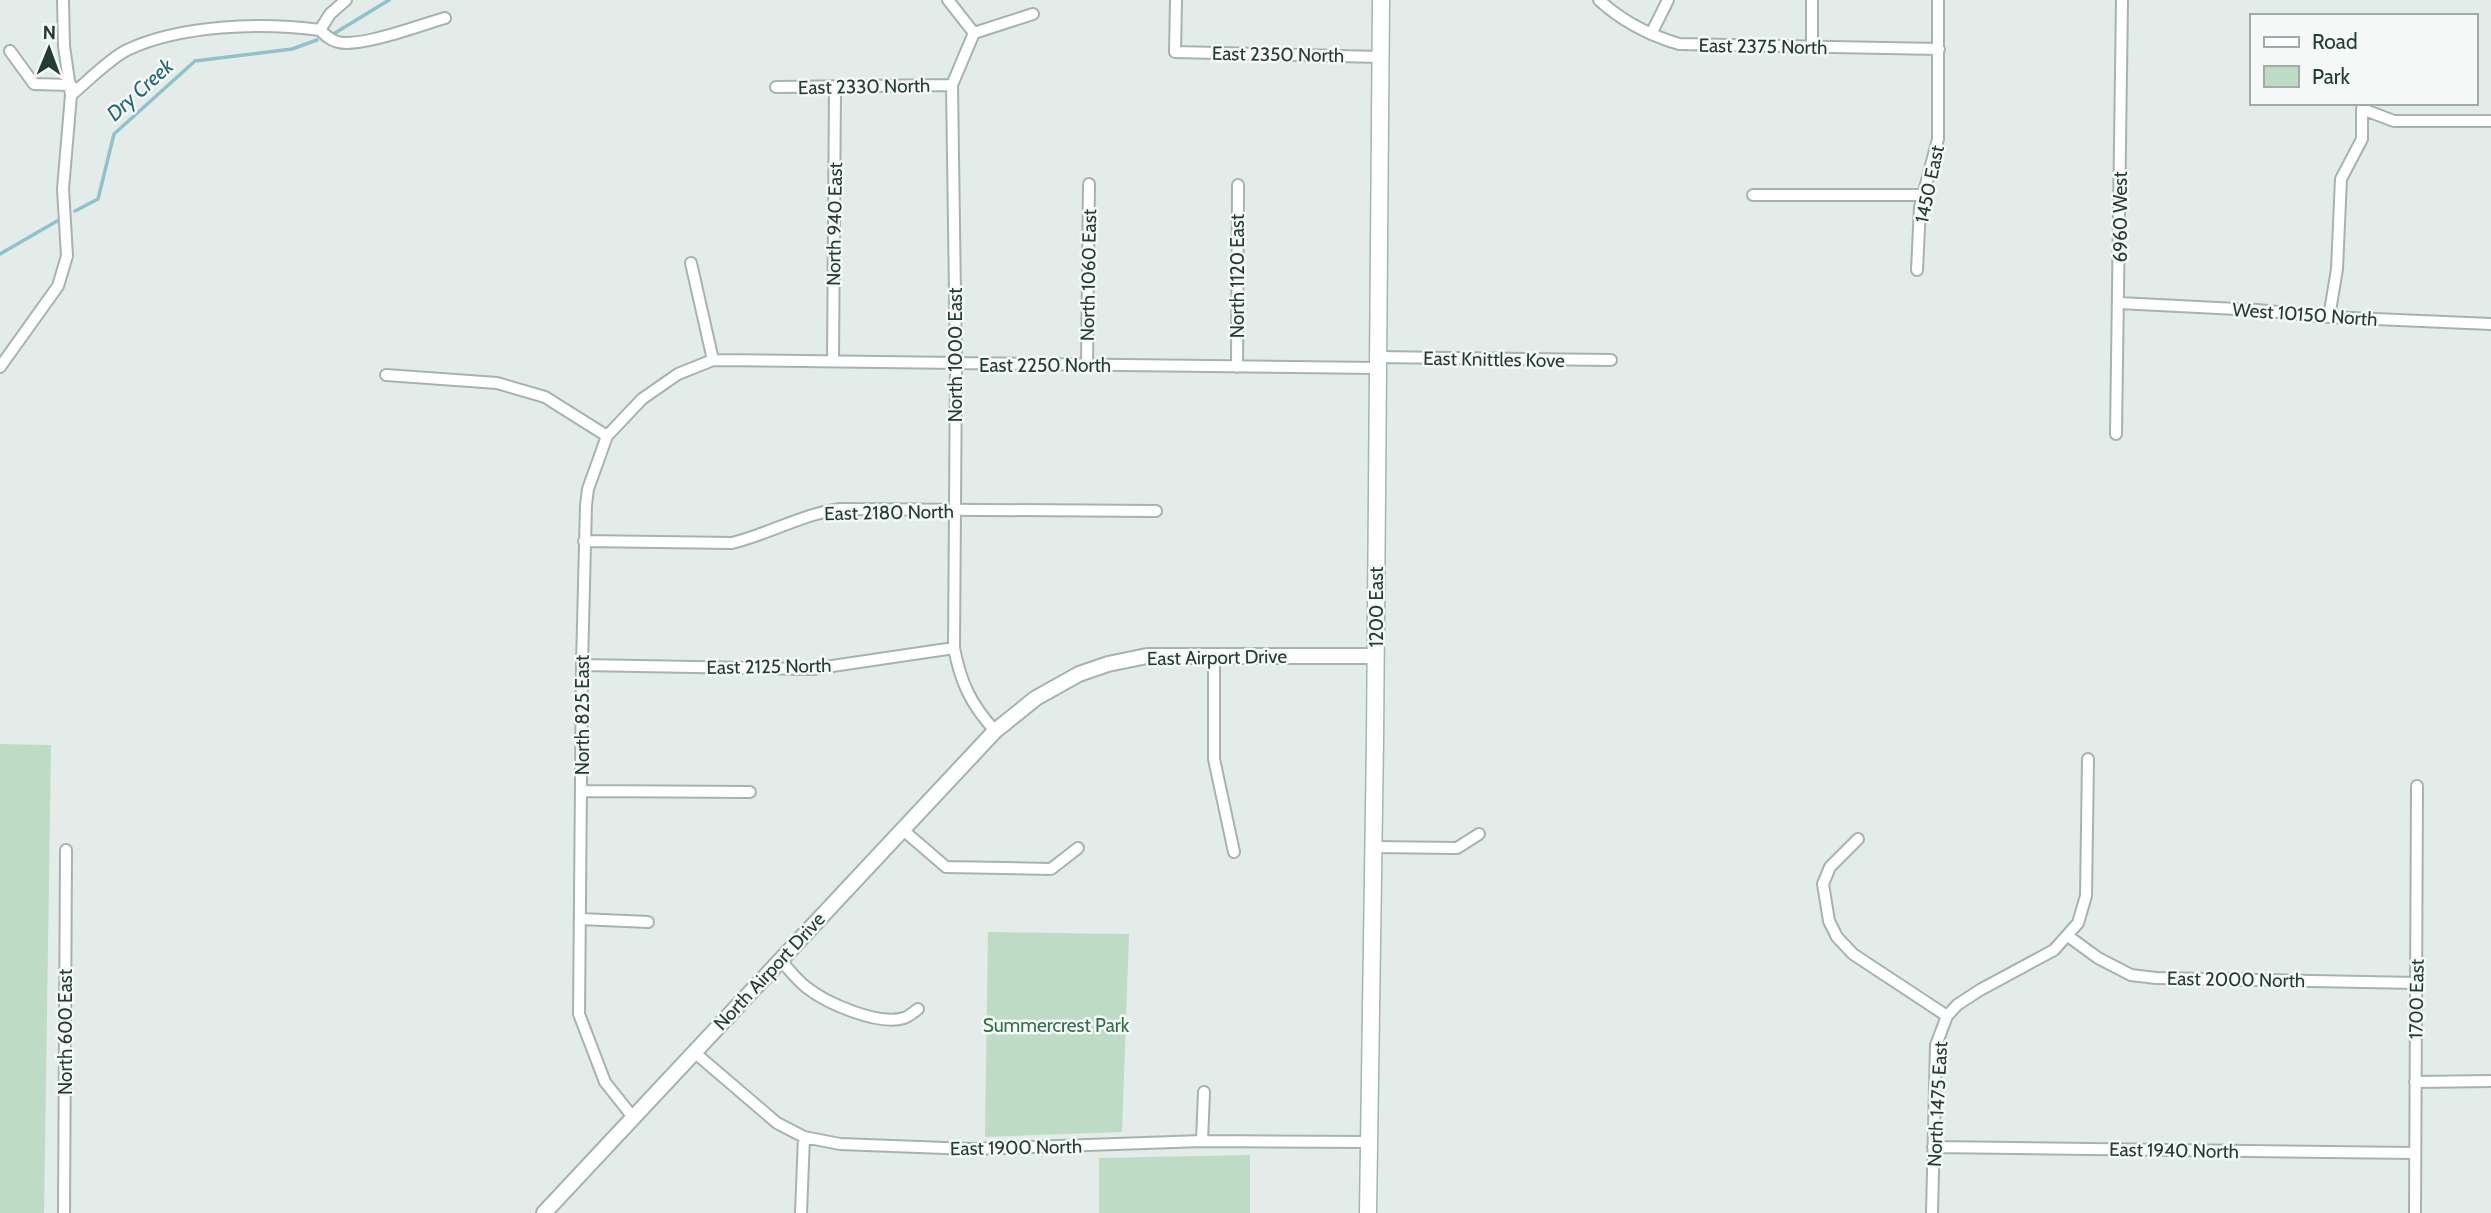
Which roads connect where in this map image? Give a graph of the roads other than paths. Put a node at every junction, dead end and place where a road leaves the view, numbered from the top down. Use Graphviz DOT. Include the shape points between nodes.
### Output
graph roads {
  1 [pos="62,0"];
  2 [pos="346,0"];
  3 [pos="948,0"];
  4 [pos="1176,0"];
  5 [pos="1381,0"];
  6 [pos="1599,0"];
  7 [pos="1668,0"];
  8 [pos="1812,0"];
  9 [pos="1938,0"];
  10 [pos="2122,0"];
  11 [pos="1033,14"];
  12 [pos="445,18"];
  13 [pos="320,30"];
  14 [pos="974,33"];
  15 [pos="1651,34"];
  16 [pos="1812,47"];
  17 [pos="1939,49"];
  18 [pos="10,51"];
  19 [pos="1380,57"];
  20 [pos="952,85"];
  21 [pos="776,87"];
  22 [pos="835,88"];
  23 [pos="71,90"];
  24 [pos="2491,121"];
  25 [pos="1089,184"];
  26 [pos="1238,185"];
  27 [pos="1753,195"];
  28 [pos="1923,195"];
  29 [pos="691,264"];
  30 [pos="1917,270"];
  31 [pos="2119,303"];
  32 [pos="2329,317"];
  33 [pos="2491,324"];
  34 [pos="713,360"];
  35 [pos="1611,360"];
  36 [pos="833,361"];
  37 [pos="1377,362"];
  38 [pos="956,364"];
  39 [pos="1087,365"];
  40 [pos="1237,366"];
  41 [pos="0,367"];
  42 [pos="386,375"];
  43 [pos="2116,434"];
  44 [pos="607,436"];
  45 [pos="955,511"];
  46 [pos="1156,511"];
  47 [pos="584,541"];
  48 [pos="954,648"];
  49 [pos="1214,654"];
  50 [pos="1376,656"];
  51 [pos="582,665"];
  52 [pos="995,731"];
  53 [pos="2088,759"];
  54 [pos="2417,786"];
  55 [pos="582,791"];
  56 [pos="750,792"];
  57 [pos="903,830"];
  58 [pos="1479,834"];
  59 [pos="1858,839"];
  60 [pos="1373,847"];
  61 [pos="1078,848"];
  62 [pos="66,850"];
  63 [pos="1234,852"];
  64 [pos="580,919"];
  65 [pos="648,922"];
  66 [pos="2068,936"];
  67 [pos="779,959"];
  68 [pos="2416,983"];
  69 [pos="918,1009"];
  70 [pos="1947,1016"];
  71 [pos="694,1052"];
  72 [pos="2491,1081"];
  73 [pos="2415,1082"];
  74 [pos="1204,1093"];
  75 [pos="632,1116"];
  76 [pos="804,1137"];
  77 [pos="1202,1141"];
  78 [pos="1369,1142"];
  79 [pos="1933,1147"];
  80 [pos="2415,1153"];
  81 [pos="64,1213"];
  82 [pos="544,1213"];
  83 [pos="801,1213"];
  84 [pos="1368,1213"];
  85 [pos="1932,1213"];
  86 [pos="2415,1213"];
  1 -- 23 [label="street"];
  2 -- 13 [label="street"];
  3 -- 14 [label="street"];
  4 -- 19 [label="street, East 2350 North" via="1175,52"];
  5 -- 19 [label="main road, 1200 East"];
  6 -- 15 [label="street, East 2375 North"];
  7 -- 15 [label="street"];
  8 -- 16 [label="street"];
  9 -- 17 [label="street, 1450 East"];
  10 -- 31 [label="street, 6960 West"];
  11 -- 14 [label="street"];
  12 -- 13 [label="street" via="354,43 338,42"];
  13 -- 23 [label="street" via="215,29 166,36 124,51"];
  14 -- 20 [label="street, North 1000 East"];
  15 -- 16 [label="street, East 2375 North" via="1679,44"];
  16 -- 17 [label="street, East 2375 North"];
  17 -- 28 [label="street, 1450 East" via="1938,139"];
  18 -- 23 [label="street" via="34,84"];
  19 -- 37 [label="main road, 1200 East"];
  20 -- 22 [label="street, East 2330 North"];
  20 -- 38 [label="street, North 1000 East"];
  21 -- 22 [label="street, East 2330 North"];
  22 -- 36 [label="street, North 940 East"];
  23 -- 41 [label="street" via="63,189 67,257 58,286"];
  24 -- 32 [label="street" via="2394,121 2362,109 2362,139 2341,179 2337,269"];
  25 -- 39 [label="street, North 1060 East"];
  26 -- 40 [label="street, North 1120 East"];
  27 -- 28 [label="street"];
  28 -- 30 [label="street, 1450 East"];
  29 -- 34 [label="street"];
  31 -- 32 [label="street, West 10150 North"];
  31 -- 43 [label="street, 6960 West"];
  32 -- 33 [label="street, West 10150 North"];
  34 -- 36 [label="street, East 2250 North"];
  34 -- 44 [label="street, North 825 East" via="678,374 642,399"];
  35 -- 37 [label="street, East Knittles Kove"];
  36 -- 38 [label="street, East 2250 North"];
  37 -- 40 [label="street, East 2250 North"];
  37 -- 50 [label="main road, 1200 East"];
  38 -- 39 [label="street, East 2250 North"];
  38 -- 45 [label="street, North 1000 East"];
  39 -- 40 [label="street, East 2250 North"];
  42 -- 44 [label="street" via="497,383 545,397"];
  44 -- 47 [label="street, North 825 East" via="588,489"];
  45 -- 46 [label="street, East 2180 North"];
  45 -- 47 [label="street, East 2180 North" via="840,509 732,543"];
  45 -- 48 [label="street, North 1000 East"];
  47 -- 51 [label="street, North 825 East"];
  48 -- 51 [label="street, East 2125 North" via="812,669"];
  48 -- 52 [label="street, North 1000 East" via="959,675"];
  49 -- 50 [label="street, East Airport Drive"];
  49 -- 52 [label="street, East Airport Drive" via="1147,656 1079,674 1035,698"];
  49 -- 63 [label="street" via="1214,759"];
  50 -- 60 [label="main road, 1200 East"];
  51 -- 55 [label="street, North 825 East"];
  52 -- 57 [label="street, North Airport Drive"];
  53 -- 66 [label="street" via="2084,909"];
  54 -- 68 [label="street, 1700 East"];
  55 -- 56 [label="street"];
  55 -- 64 [label="street, North 825 East"];
  57 -- 61 [label="street" via="946,867 1051,869"];
  57 -- 67 [label="street, North Airport Drive"];
  58 -- 60 [label="street" via="1457,848"];
  59 -- 70 [label="street" via="1830,867 1823,884 1833,929 1853,954"];
  60 -- 78 [label="main road, 1200 East"];
  62 -- 81 [label="street, North 600 East"];
  64 -- 65 [label="street"];
  64 -- 75 [label="street, North 825 East" via="579,1014 605,1082"];
  66 -- 68 [label="street, East 2000 North" via="2131,975"];
  66 -- 70 [label="street, North 1475 East" via="2054,950 1980,990"];
  67 -- 69 [label="street" via="807,988 853,1012 904,1018"];
  67 -- 71 [label="street, North Airport Drive"];
  68 -- 73 [label="street, 1700 East"];
  70 -- 79 [label="street, North 1475 East" via="1936,1045"];
  71 -- 75 [label="street, North Airport Drive"];
  71 -- 76 [label="street, East 1900 North" via="763,1114"];
  72 -- 73 [label="street"];
  73 -- 80 [label="street, 1700 East"];
  74 -- 77 [label="street"];
  75 -- 82 [label="street, North Airport Drive"];
  76 -- 77 [label="street, East 1900 North" via="840,1144 971,1149"];
  76 -- 83 [label="street"];
  77 -- 78 [label="street, East 1900 North"];
  78 -- 84 [label="main road, 1200 East"];
  79 -- 80 [label="street, East 1940 North"];
  79 -- 85 [label="street, North 1475 East"];
  80 -- 86 [label="street, 1700 East"];
}
